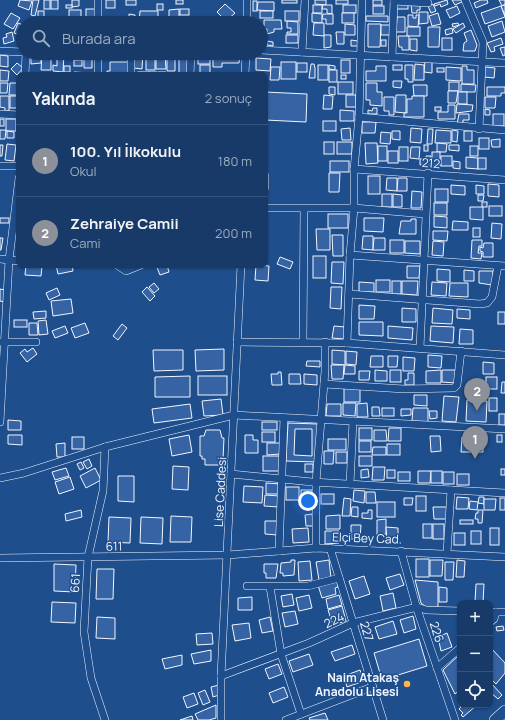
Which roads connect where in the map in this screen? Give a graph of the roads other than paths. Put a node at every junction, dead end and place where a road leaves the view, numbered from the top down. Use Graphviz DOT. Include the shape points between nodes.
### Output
graph roads {
  1 [pos="98,0"];
  2 [pos="247,0"];
  3 [pos="305,0"];
  4 [pos="362,0"];
  5 [pos="394,0"];
  6 [pos="465,0"];
  7 [pos="428,3"];
  8 [pos="98,16"];
  9 [pos="247,16"];
  10 [pos="268,50"];
  11 [pos="0,51"];
  12 [pos="16,52"];
  13 [pos="302,52"];
  14 [pos="359,55"];
  15 [pos="392,57"];
  16 [pos="26,60"];
  17 [pos="98,60"];
  18 [pos="131,60"];
  19 [pos="191,60"];
  20 [pos="246,60"];
  21 [pos="482,61"];
  22 [pos="505,63"];
  23 [pos="25,72"];
  24 [pos="98,72"];
  25 [pos="131,72"];
  26 [pos="190,72"];
  27 [pos="245,72"];
  28 [pos="0,114"];
  29 [pos="16,115"];
  30 [pos="359,116"];
  31 [pos="479,129"];
  32 [pos="505,130"];
  33 [pos="0,166"];
  34 [pos="16,166"];
  35 [pos="354,169"];
  36 [pos="428,174"];
  37 [pos="505,180"];
  38 [pos="16,203"];
  39 [pos="268,208"];
  40 [pos="354,208"];
  41 [pos="304,209"];
  42 [pos="425,214"];
  43 [pos="350,255"];
  44 [pos="0,259"];
  45 [pos="9,260"];
  46 [pos="16,261"];
  47 [pos="423,261"];
  48 [pos="501,266"];
  49 [pos="122,268"];
  50 [pos="134,268"];
  51 [pos="241,268"];
  52 [pos="349,294"];
  53 [pos="421,299"];
  54 [pos="2,342"];
  55 [pos="36,342"];
  56 [pos="237,342"];
  57 [pos="303,342"];
  58 [pos="325,342"];
  59 [pos="347,343"];
  60 [pos="420,348"];
  61 [pos="461,351"];
  62 [pos="505,355"];
  63 [pos="324,384"];
  64 [pos="234,415"];
  65 [pos="0,417"];
  66 [pos="284,418"];
  67 [pos="320,419"];
  68 [pos="353,421"];
  69 [pos="0,422"];
  70 [pos="505,429"];
  71 [pos="105,447"];
  72 [pos="231,474"];
  73 [pos="0,478"];
  74 [pos="282,479"];
  75 [pos="316,482"];
  76 [pos="350,484"];
  77 [pos="451,490"];
  78 [pos="505,493"];
  79 [pos="316,548"];
  80 [pos="330,548"];
  81 [pos="279,550"];
  82 [pos="401,551"];
  83 [pos="447,553"];
  84 [pos="228,555"];
  85 [pos="88,557"];
  86 [pos="505,557"];
  87 [pos="0,558"];
  88 [pos="339,578"];
  89 [pos="247,586"];
  90 [pos="270,587"];
  91 [pos="417,607"];
  92 [pos="457,611"];
  93 [pos="493,612"];
  94 [pos="505,612"];
  95 [pos="353,623"];
  96 [pos="457,651"];
  97 [pos="281,654"];
  98 [pos="437,668"];
  99 [pos="221,676"];
  100 [pos="372,687"];
  101 [pos="505,711"];
  102 [pos="301,714"];
  103 [pos="105,720"];
  104 [pos="221,720"];
  105 [pos="286,720"];
  106 [pos="383,720"];
  107 [pos="454,720"];
  108 [pos="495,720"];
  1 -- 8 [label="street"];
  2 -- 9 [label="street"];
  3 -- 13 [label="street"];
  4 -- 14 [label="street"];
  5 -- 7 [label="street"];
  5 -- 15 [label="street"];
  6 -- 21 [label="street" via="483,42"];
  10 -- 13 [label="street"];
  11 -- 12 [label="street"];
  13 -- 14 [label="street"];
  14 -- 15 [label="street"];
  14 -- 30 [label="street"];
  15 -- 21 [label="street"];
  16 -- 23 [label="street"];
  17 -- 24 [label="street"];
  18 -- 25 [label="street"];
  19 -- 26 [label="street"];
  20 -- 27 [label="street"];
  21 -- 22 [label="street"];
  21 -- 31 [label="street"];
  28 -- 29 [label="street"];
  30 -- 31 [label="street"];
  30 -- 35 [label="street"];
  31 -- 32 [label="street"];
  33 -- 34 [label="street"];
  35 -- 36 [label="street, 212"];
  35 -- 40 [label="street"];
  36 -- 37 [label="street, 212"];
  36 -- 42 [label="street"];
  38 -- 45 [label="street"];
  39 -- 41 [label="street"];
  40 -- 41 [label="street"];
  40 -- 42 [label="street"];
  40 -- 43 [label="street"];
  41 -- 57 [label="street"];
  42 -- 47 [label="street"];
  43 -- 47 [label="street"];
  43 -- 52 [label="street"];
  44 -- 45 [label="street"];
  45 -- 46 [label="street"];
  45 -- 54 [label="street"];
  47 -- 48 [label="street"];
  47 -- 53 [label="street"];
  48 -- 53 [label="street" via="488,303"];
  49 -- 50 [label="street" via="126,271"];
  51 -- 56 [label="street, Lise Caddesi"];
  52 -- 53 [label="street"];
  52 -- 59 [label="street"];
  53 -- 60 [label="street"];
  54 -- 55 [label="street"];
  54 -- 65 [label="street" via="3,395"];
  56 -- 57 [label="street"];
  56 -- 64 [label="street, Lise Caddesi"];
  57 -- 58 [label="street"];
  58 -- 59 [label="street"];
  58 -- 63 [label="street"];
  59 -- 60 [label="street"];
  60 -- 61 [label="street"];
  61 -- 62 [label="street"];
  61 -- 63 [label="street" via="457,385 454,388 404,389"];
  63 -- 67 [label="street"];
  64 -- 66 [label="street"];
  64 -- 71 [label="street"];
  64 -- 72 [label="street, Lise Caddesi"];
  65 -- 69 [label="street"];
  66 -- 67 [label="street"];
  66 -- 74 [label="street"];
  67 -- 68 [label="street"];
  67 -- 75 [label="street"];
  68 -- 70 [label="street"];
  68 -- 76 [label="street"];
  71 -- 73 [label="street" via="24,473"];
  71 -- 85 [label="street, 661" via="103,491"];
  72 -- 74 [label="street"];
  72 -- 84 [label="street, Lise Caddesi"];
  74 -- 75 [label="street"];
  74 -- 81 [label="street"];
  75 -- 76 [label="street"];
  75 -- 79 [label="street"];
  76 -- 77 [label="street"];
  77 -- 78 [label="street"];
  77 -- 83 [label="street"];
  79 -- 80 [label="street, Elçi Bey Cad."];
  79 -- 81 [label="street, Elçi Bey Cad."];
  80 -- 82 [label="street, Elçi Bey Cad."];
  80 -- 88 [label="street, 227"];
  81 -- 84 [label="street, Elçi Bey Cad."];
  82 -- 83 [label="street, Elçi Bey Cad."];
  82 -- 91 [label="street, 226"];
  83 -- 86 [label="street, Elçi Bey Cad."];
  84 -- 85 [label="street, 611"];
  84 -- 99 [label="street, Lise Caddesi"];
  85 -- 87 [label="street, 611"];
  85 -- 103 [label="street, 661" via="84,632 91,678"];
  88 -- 90 [label="street" via="308,586"];
  88 -- 95 [label="street, 227"];
  89 -- 90 [label="street"];
  90 -- 97 [label="street"];
  91 -- 92 [label="street, 224" via="426,610"];
  91 -- 95 [label="street, 224"];
  91 -- 98 [label="street, 226"];
  93 -- 94 [label="street"];
  95 -- 97 [label="street, 224"];
  95 -- 100 [label="street, 227"];
  96 -- 98 [label="street"];
  97 -- 99 [label="street, 224"];
  97 -- 102 [label="street"];
  98 -- 107 [label="street, 226"];
  99 -- 104 [label="street, Lise Caddesi"];
  100 -- 102 [label="street"];
  100 -- 106 [label="street, 227"];
  101 -- 108 [label="highway"];
  102 -- 105 [label="street"];
}
